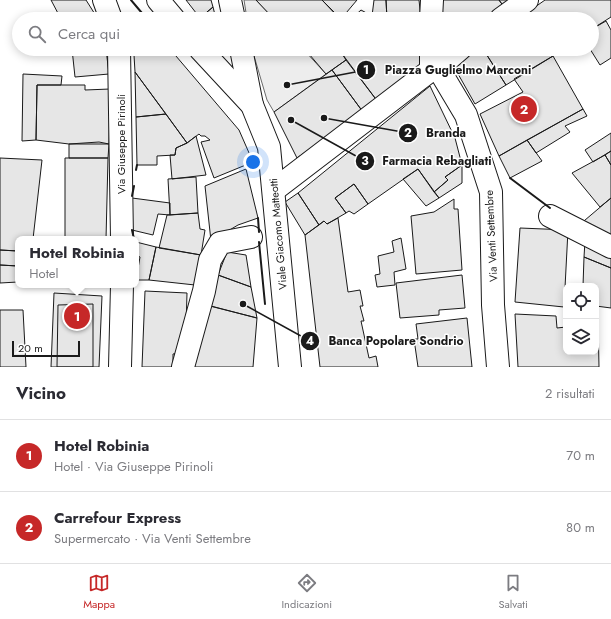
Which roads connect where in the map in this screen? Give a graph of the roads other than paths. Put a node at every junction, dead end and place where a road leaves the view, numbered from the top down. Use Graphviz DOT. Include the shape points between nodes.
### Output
graph roads {
  1 [pos="104,0"];
  2 [pos="158,0"];
  3 [pos="432,0"];
  4 [pos="527,0"];
  5 [pos="109,12"];
  6 [pos="168,12"];
  7 [pos="431,12"];
  8 [pos="511,12"];
  9 [pos="119,56"];
  10 [pos="206,56"];
  11 [pos="242,56"];
  12 [pos="447,56"];
  13 [pos="434,63"];
  14 [pos="252,105"];
  15 [pos="274,190"];
  16 [pos="550,216"];
  17 [pos="122,236"];
  18 [pos="251,237"];
  19 [pos="611,247"];
  20 [pos="122,288"];
  21 [pos="120,367"];
  22 [pos="183,367"];
  23 [pos="290,367"];
  24 [pos="498,367"];
  1 -- 5 [label="street"];
  2 -- 6 [label="street"];
  3 -- 7 [label="street"];
  4 -- 8 [label="street"];
  9 -- 17 [label="street, Via Giuseppe Pirinoli"];
  10 -- 14 [label="street"];
  11 -- 14 [label="street"];
  12 -- 13 [label="street"];
  13 -- 15 [label="street" via="359,127"];
  13 -- 24 [label="street, Via Venti Settembre" via="466,115 491,192 493,306"];
  14 -- 15 [label="street, Viale Giacomo Matteotti" via="269,147"];
  15 -- 23 [label="street, Viale Giacomo Matteotti"];
  16 -- 19 [label="street"];
  18 -- 22 [label="street" via="220,243 210,260"];
  20 -- 21 [label="street"];
}
